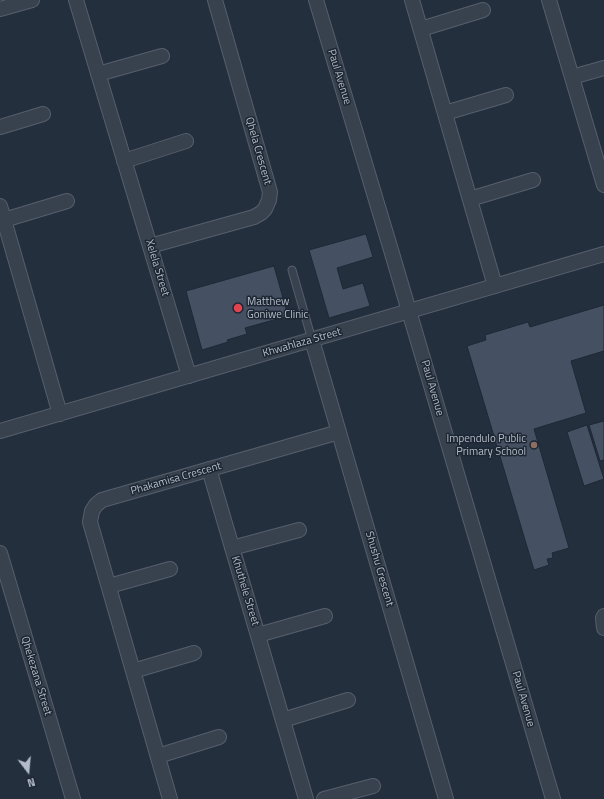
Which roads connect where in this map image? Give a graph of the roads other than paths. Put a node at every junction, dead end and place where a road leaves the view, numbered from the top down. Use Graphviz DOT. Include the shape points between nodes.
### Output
graph roads {
  1 [pos="32,0"];
  2 [pos="76,0"];
  3 [pos="215,0"];
  4 [pos="316,0"];
  5 [pos="412,0"];
  6 [pos="549,0"];
  7 [pos="0,9"];
  8 [pos="483,10"];
  9 [pos="421,29"];
  10 [pos="162,56"];
  11 [pos="604,68"];
  12 [pos="98,74"];
  13 [pos="572,77"];
  14 [pos="506,95"];
  15 [pos="445,113"];
  16 [pos="42,114"];
  17 [pos="0,127"];
  18 [pos="186,141"];
  19 [pos="600,160"];
  20 [pos="124,161"];
  21 [pos="533,180"];
  22 [pos="604,185"];
  23 [pos="470,199"];
  24 [pos="67,201"];
  25 [pos="0,206"];
  26 [pos="4,220"];
  27 [pos="150,246"];
  28 [pos="604,254"];
  29 [pos="292,270"];
  30 [pos="495,286"];
  31 [pos="409,311"];
  32 [pos="312,340"];
  33 [pos="189,376"];
  34 [pos="60,414"];
  35 [pos="0,431"];
  36 [pos="339,432"];
  37 [pos="209,469"];
  38 [pos="299,530"];
  39 [pos="232,548"];
  40 [pos="0,553"];
  41 [pos="170,568"];
  42 [pos="109,586"];
  43 [pos="325,616"];
  44 [pos="604,616"];
  45 [pos="604,628"];
  46 [pos="258,635"];
  47 [pos="194,653"];
  48 [pos="133,671"];
  49 [pos="348,700"];
  50 [pos="283,720"];
  51 [pos="219,737"];
  52 [pos="158,756"];
  53 [pos="373,786"];
  54 [pos="73,799"];
  55 [pos="170,799"];
  56 [pos="306,799"];
  57 [pos="324,799"];
  58 [pos="446,799"];
  59 [pos="553,799"];
  1 -- 7 [label="street"];
  2 -- 12 [label="street, Xelela Street"];
  3 -- 27 [label="street, Qhela Crescent" via="270,192 269,200 265,209 254,217"];
  4 -- 31 [label="street, Paul Avenue"];
  5 -- 9 [label="street"];
  6 -- 13 [label="street"];
  8 -- 9 [label="street"];
  9 -- 15 [label="street"];
  10 -- 12 [label="street"];
  11 -- 13 [label="street"];
  12 -- 20 [label="street, Xelela Street"];
  13 -- 19 [label="street"];
  14 -- 15 [label="street"];
  15 -- 23 [label="street"];
  16 -- 17 [label="street"];
  18 -- 20 [label="street"];
  19 -- 22 [label="street"];
  20 -- 27 [label="street, Xelela Street"];
  21 -- 23 [label="street"];
  23 -- 30 [label="street"];
  24 -- 26 [label="street"];
  25 -- 26 [label="street"];
  26 -- 34 [label="street"];
  27 -- 33 [label="street, Xelela Street"];
  28 -- 30 [label="street, Khwahlaza Street"];
  29 -- 32 [label="lane"];
  30 -- 31 [label="street, Khwahlaza Street"];
  31 -- 32 [label="street, Khwahlaza Street"];
  31 -- 59 [label="street, Paul Avenue"];
  32 -- 33 [label="street, Khwahlaza Street"];
  32 -- 36 [label="street, Shushu Crescent"];
  33 -- 34 [label="street, Khwahlaza Street"];
  34 -- 35 [label="street, Khwahlaza Street"];
  36 -- 37 [label="street, Phakamisa Crescent"];
  36 -- 58 [label="street, Shushu Crescent"];
  37 -- 39 [label="street, Khuthele Street"];
  37 -- 42 [label="street, Phakamisa Crescent" via="102,500 96,505 90,522"];
  38 -- 39 [label="street, Khuthele Street"];
  39 -- 46 [label="street, Khuthele Street"];
  40 -- 54 [label="street, Qhekezana Street"];
  41 -- 42 [label="street"];
  42 -- 48 [label="street, Phakamisa Crescent"];
  43 -- 46 [label="street, Khuthele Street"];
  44 -- 45 [label="street"];
  46 -- 50 [label="street, Khuthele Street"];
  47 -- 48 [label="street"];
  48 -- 52 [label="street, Phakamisa Crescent"];
  49 -- 50 [label="street"];
  50 -- 56 [label="street, Khuthele Street"];
  51 -- 52 [label="street"];
  52 -- 55 [label="street, Phakamisa Crescent"];
  53 -- 57 [label="street"];
}
